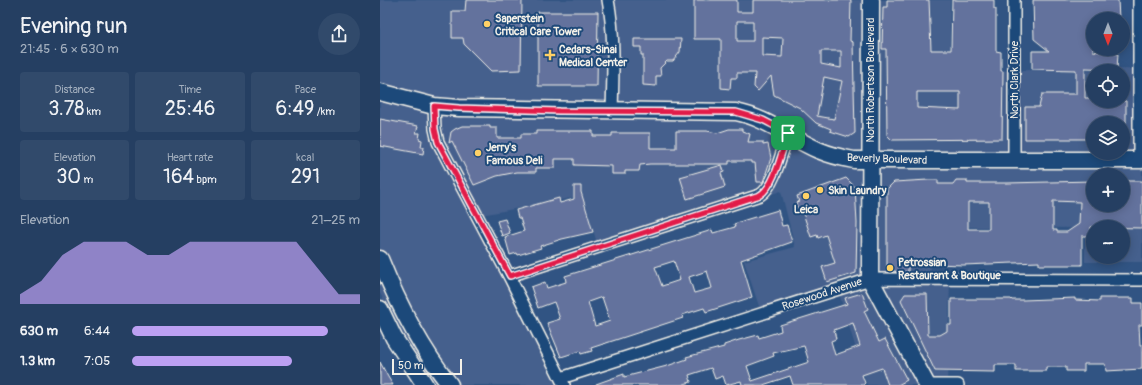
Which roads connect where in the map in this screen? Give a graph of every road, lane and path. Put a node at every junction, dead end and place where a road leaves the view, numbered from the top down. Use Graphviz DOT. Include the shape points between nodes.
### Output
graph roads {
  1 [pos="608,0"];
  2 [pos="871,0"];
  3 [pos="1014,0"];
  4 [pos="1139,0"];
  5 [pos="380,92"];
  6 [pos="434,106"];
  7 [pos="612,111"];
  8 [pos="788,133"];
  9 [pos="870,160"];
  10 [pos="1141,160"];
  11 [pos="1014,161"];
  12 [pos="380,259"];
  13 [pos="510,276"];
  14 [pos="870,279"];
  15 [pos="1142,280"];
  16 [pos="380,309"];
  17 [pos="562,382"];
  18 [pos="424,384"];
  19 [pos="450,385"];
  20 [pos="926,385"];
  21 [pos="958,385"];
  1 -- 7 [label="street" via="613,48"];
  2 -- 9 [label="main road, North Robertson Boulevard"];
  3 -- 11 [label="street, North Clark Drive"];
  4 -- 10 [label="street"];
  5 -- 6 [label="main road, Beverly Boulevard"];
  6 -- 7 [label="main road, Beverly Boulevard"];
  6 -- 13 [label="street" via="438,142"];
  7 -- 8 [label="main road, Beverly Boulevard" via="736,112 763,120"];
  8 -- 9 [label="main road, Beverly Boulevard" via="828,154 854,160"];
  8 -- 13 [label="street" via="771,183 760,195"];
  9 -- 11 [label="main road, Beverly Boulevard"];
  9 -- 14 [label="main road, North Robertson Boulevard"];
  10 -- 11 [label="main road, Beverly Boulevard"];
  12 -- 19 [label="main road" via="396,300"];
  13 -- 17 [label="street"];
  14 -- 15 [label="street, Rosewood Avenue"];
  14 -- 17 [label="street, Rosewood Avenue"];
  14 -- 20 [label="main road, North Robertson Boulevard"];
  16 -- 18 [label="main road" via="394,338"];
  20 -- 21 [label="street"];
}
